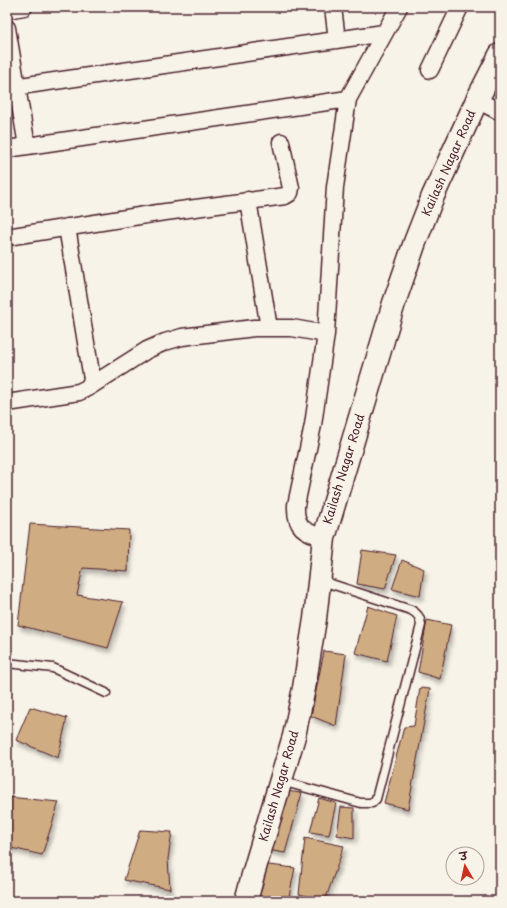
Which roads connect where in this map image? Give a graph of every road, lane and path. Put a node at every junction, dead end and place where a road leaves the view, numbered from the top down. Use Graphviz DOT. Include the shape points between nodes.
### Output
graph roads {
  1 [pos="24,7"];
  2 [pos="333,7"];
  3 [pos="399,7"];
  4 [pos="460,7"];
  5 [pos="7,10"];
  6 [pos="7,28"];
  7 [pos="384,33"];
  8 [pos="337,40"];
  9 [pos="500,55"];
  10 [pos="430,70"];
  11 [pos="12,87"];
  12 [pos="348,99"];
  13 [pos="477,100"];
  14 [pos="500,112"];
  15 [pos="281,142"];
  16 [pos="27,146"];
  17 [pos="7,150"];
  18 [pos="248,200"];
  19 [pos="67,227"];
  20 [pos="7,237"];
  21 [pos="269,328"];
  22 [pos="326,334"];
  23 [pos="89,387"];
  24 [pos="7,403"];
  25 [pos="324,538"];
  26 [pos="318,580"];
  27 [pos="7,663"];
  28 [pos="106,693"];
  29 [pos="281,781"];
  30 [pos="246,901"];
  1 -- 5 [label="street"];
  2 -- 8 [label="street"];
  3 -- 7 [label="street"];
  4 -- 10 [label="street"];
  6 -- 11 [label="street"];
  7 -- 8 [label="street"];
  7 -- 12 [label="street"];
  8 -- 11 [label="street"];
  9 -- 13 [label="street, Kailash Nagar Road"];
  11 -- 16 [label="street"];
  12 -- 16 [label="street"];
  12 -- 22 [label="street" via="335,187"];
  13 -- 14 [label="street"];
  13 -- 25 [label="street, Kailash Nagar Road" via="414,242"];
  15 -- 18 [label="street" via="290,193 285,196"];
  16 -- 17 [label="street"];
  18 -- 19 [label="street"];
  18 -- 21 [label="street"];
  19 -- 20 [label="street"];
  19 -- 23 [label="street" via="92,379"];
  21 -- 22 [label="street" via="292,328"];
  21 -- 23 [label="street" via="189,336 165,342 147,350"];
  22 -- 25 [label="street" via="313,425 296,513 301,527"];
  23 -- 24 [label="street" via="80,392"];
  25 -- 26 [label="street, Kailash Nagar Road"];
  26 -- 29 [label="street, Kailash Nagar Road" via="315,619 304,688"];
  26 -- 29 [label="lane" via="411,610 418,614 421,625 376,799 372,803 361,804"];
  27 -- 28 [label="lane" via="53,668"];
  29 -- 30 [label="street, Kailash Nagar Road"];
}
